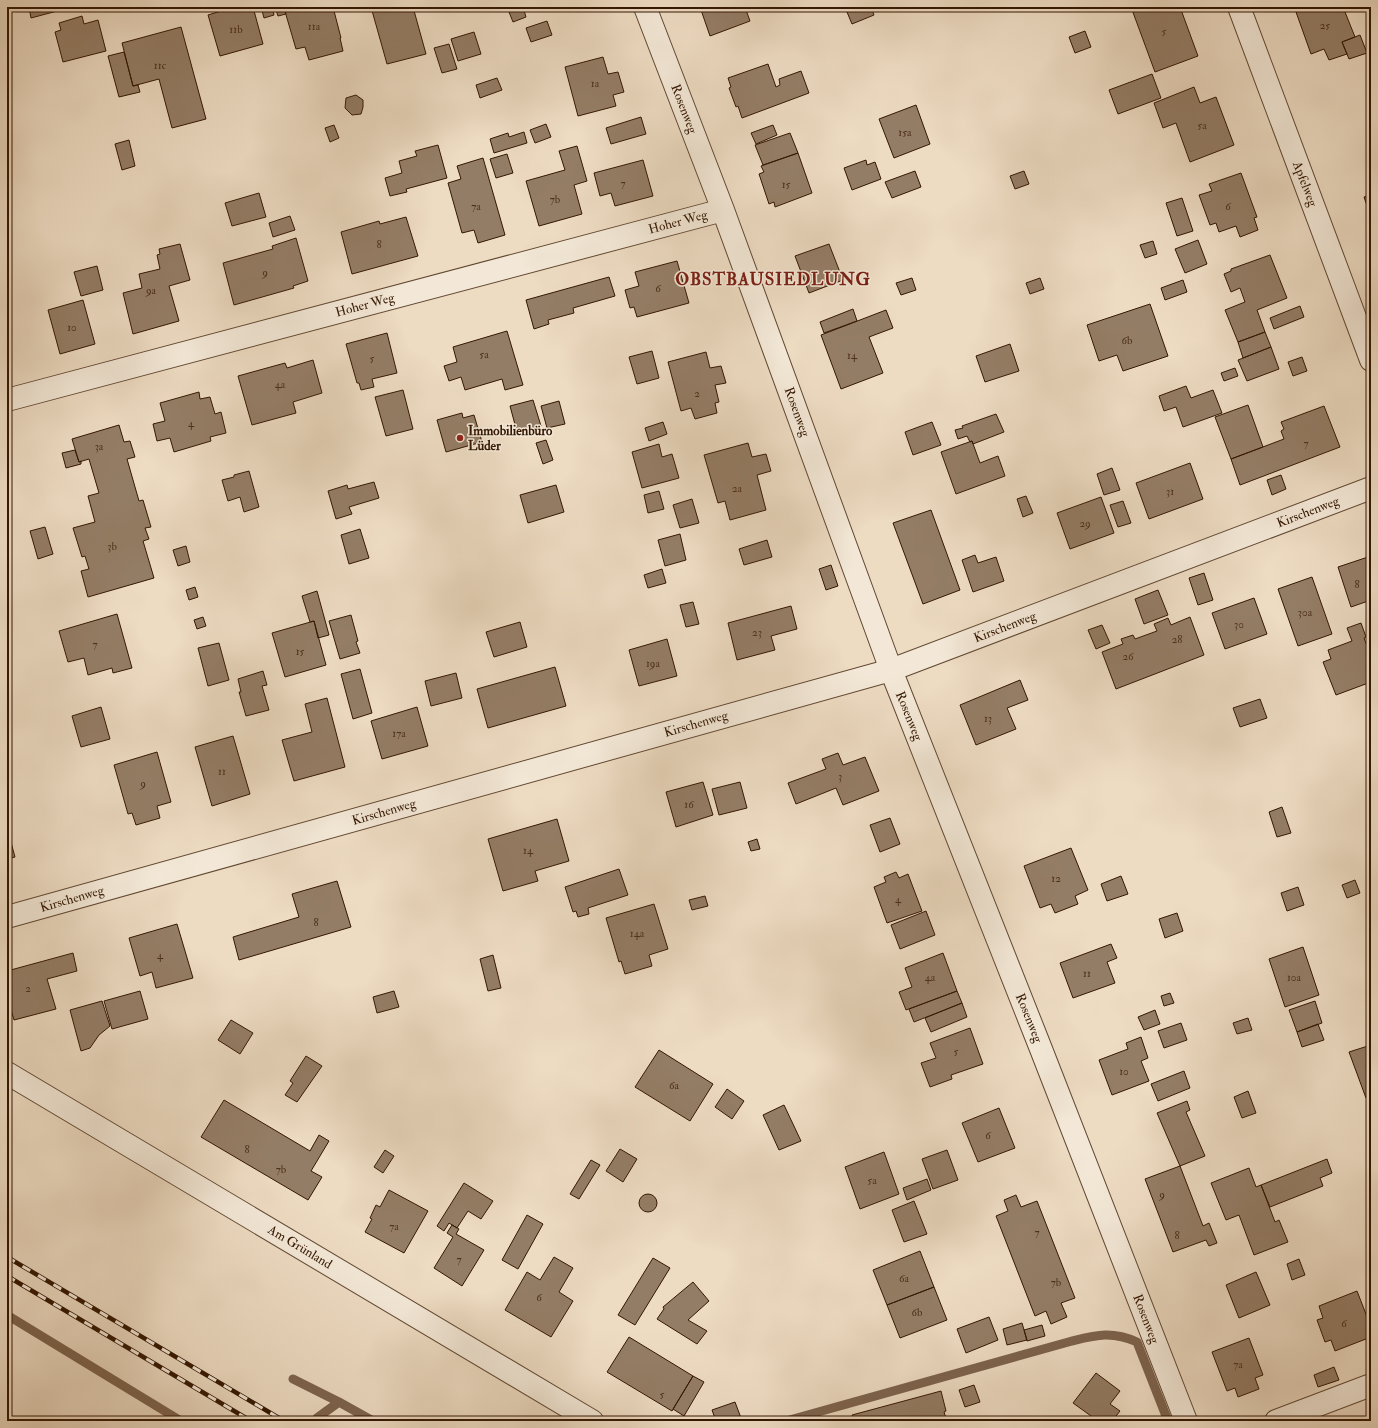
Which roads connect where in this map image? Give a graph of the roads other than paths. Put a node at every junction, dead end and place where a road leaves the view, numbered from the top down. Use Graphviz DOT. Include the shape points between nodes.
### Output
graph roads {
  1 [pos="645,7"];
  2 [pos="1239,7"];
  3 [pos="723,210"];
  4 [pos="1371,360"];
  5 [pos="7,400"];
  6 [pos="1371,488"];
  7 [pos="891,670"];
  8 [pos="7,917"];
  9 [pos="7,1073"];
  10 [pos="1371,1385"];
  11 [pos="592,1421"];
  12 [pos="1186,1421"];
  13 [pos="1276,1421"];
  1 -- 3 [label="street, Rosenweg"];
  2 -- 4 [label="street, Apfelweg"];
  3 -- 5 [label="street, Hoher Weg"];
  3 -- 7 [label="street, Rosenweg"];
  6 -- 7 [label="street, Kirschenweg"];
  7 -- 8 [label="street, Kirschenweg"];
  7 -- 12 [label="street, Rosenweg"];
  9 -- 11 [label="street, Am Grünland"];
  10 -- 13 [label="street"];
}
